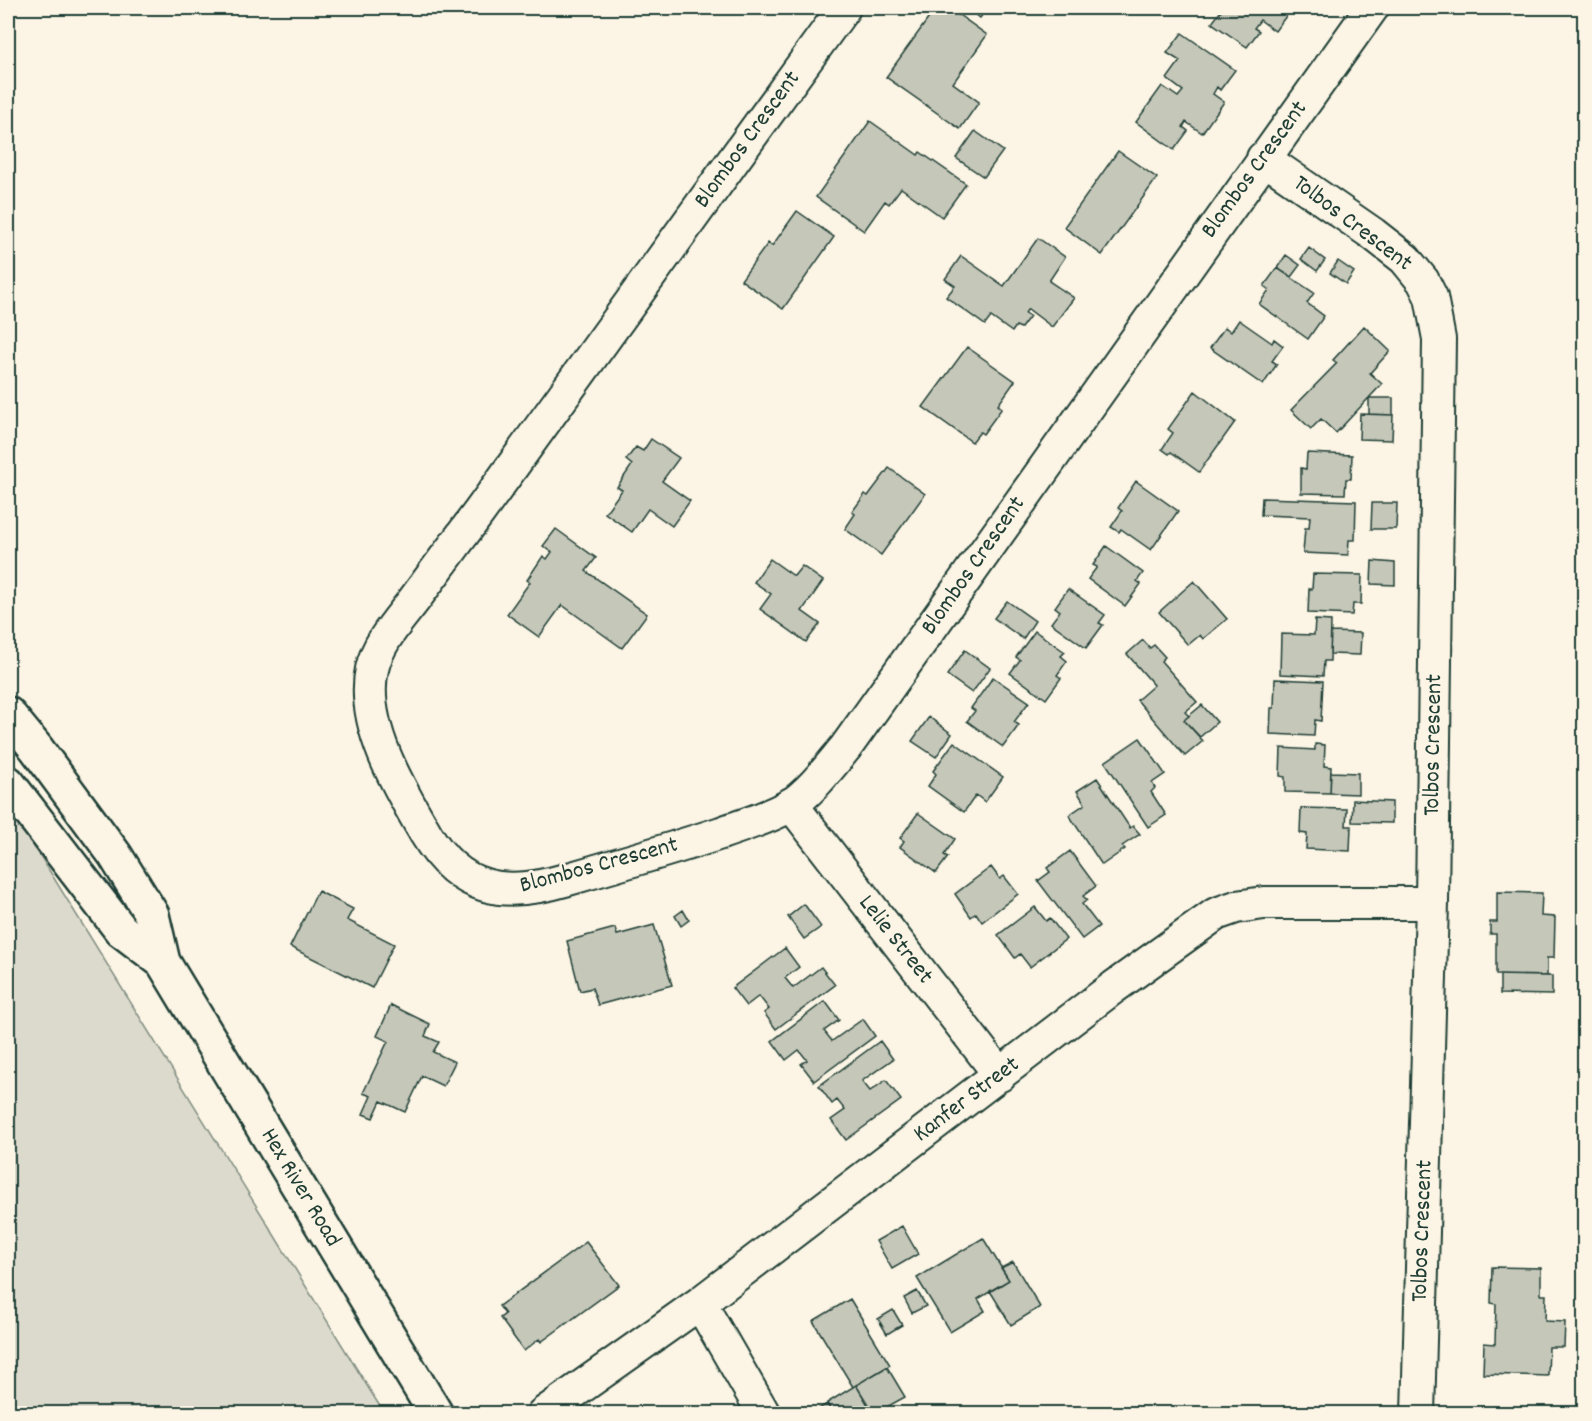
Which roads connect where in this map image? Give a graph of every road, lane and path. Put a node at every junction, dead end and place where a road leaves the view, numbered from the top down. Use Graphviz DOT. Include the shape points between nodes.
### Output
graph roads {
  1 [pos="844,8"];
  2 [pos="1372,8"];
  3 [pos="1263,158"];
  4 [pos="8,714"];
  5 [pos="8,783"];
  6 [pos="791,804"];
  7 [pos="1432,903"];
  8 [pos="163,962"];
  9 [pos="999,1075"];
  10 [pos="700,1303"];
  11 [pos="436,1413"];
  12 [pos="543,1413"];
  13 [pos="764,1413"];
  14 [pos="1418,1413"];
  1 -- 6 [label="street, Blombos Crescent" via="384,639 370,685 370,704 380,745 414,814 434,847 456,872 482,886 506,890 556,883 710,837"];
  2 -- 3 [label="street, Blombos Crescent"];
  3 -- 6 [label="street, Blombos Crescent" via="846,747"];
  3 -- 7 [label="street, Tolbos Crescent" via="1405,259 1431,297 1439,339"];
  4 -- 8 [label="street, Hex River Road" via="114,855 152,915"];
  5 -- 8 [label="street, Hex River Road" via="121,930"];
  6 -- 9 [label="street, Lelie Street"];
  7 -- 9 [label="street, Kanfer Street" via="1264,903 1216,914"];
  7 -- 14 [label="street, Tolbos Crescent"];
  8 -- 11 [label="street, Hex River Road"];
  9 -- 10 [label="street, Kanfer Street"];
  10 -- 12 [label="street, Kanfer Street"];
  10 -- 13 [label="street"];
}
